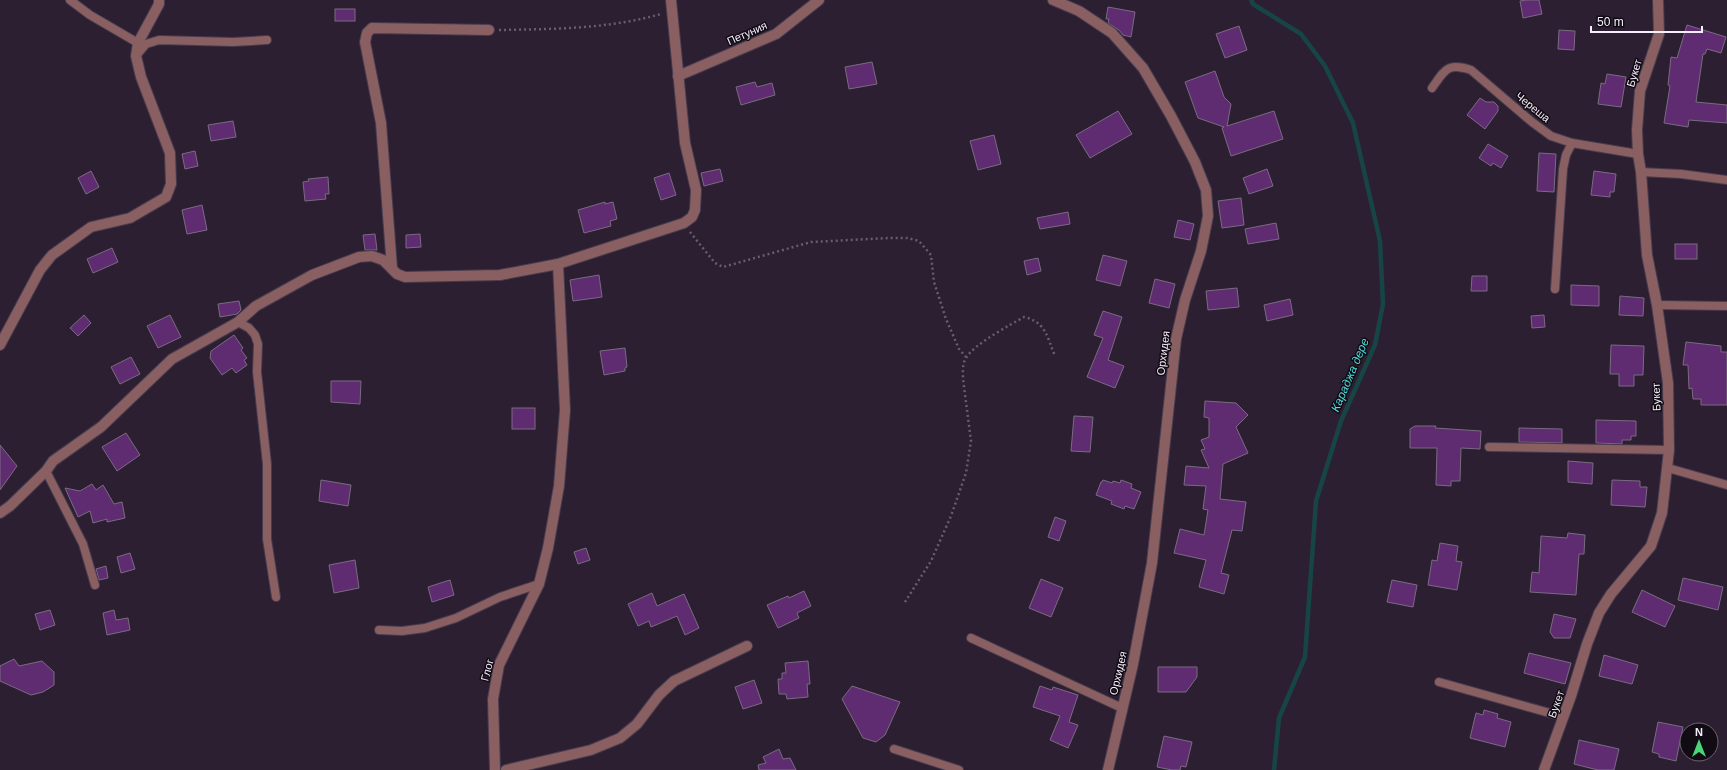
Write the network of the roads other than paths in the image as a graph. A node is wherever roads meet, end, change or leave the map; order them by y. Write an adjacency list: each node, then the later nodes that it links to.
1 (70, 0): 9 (lane)
2 (159, 0): 9 (street)
3 (671, 0): 11 (street)
4 (818, 0): 11 (street, Петуния)
5 (1053, 0): 37 (street, Орхидея)
6 (1658, 0): 14 (street, Букет)
7 (489, 30): 18 (street)
8 (267, 40): 10 (lane)
9 (138, 43): 10 (street)
10 (136, 56): 23 (street)
11 (678, 76): 17 (street)
12 (1432, 88): 13 (lane, Череша)
13 (1572, 143): 14 (lane, Череша); 19 (lane)
14 (1638, 154): 15 (street, Букет)
15 (1641, 172): 16 (lane); 20 (street, Букет)
16 (1727, 180)
17 (558, 264): 18 (street); 30 (street, Глог)
18 (392, 268): 22 (street)
19 (1554, 289)
20 (1657, 305): 21 (lane); 25 (street, Букет)
21 (1727, 306)
22 (238, 322): 27 (street); 32 (lane)
23 (0, 346)
24 (1489, 446): 25 (lane)
25 (1669, 450): 26 (street, Букет)
26 (1668, 468): 28 (lane); 38 (street, Букет)
27 (46, 471): 29 (street); 31 (lane)
28 (1727, 485)
29 (0, 512)
30 (539, 584): 33 (lane); 40 (street, Глог)
31 (95, 585)
32 (276, 597)
33 (379, 630)
34 (970, 638): 37 (lane)
35 (747, 646): 41 (street)
36 (1439, 682): 38 (lane)
37 (1122, 708): 43 (street, Орхидея)
38 (1564, 717): 44 (street, Букет)
39 (894, 749): 42 (lane)
40 (495, 770)
41 (506, 770)
42 (959, 770)
43 (1108, 770)
44 (1544, 770)

